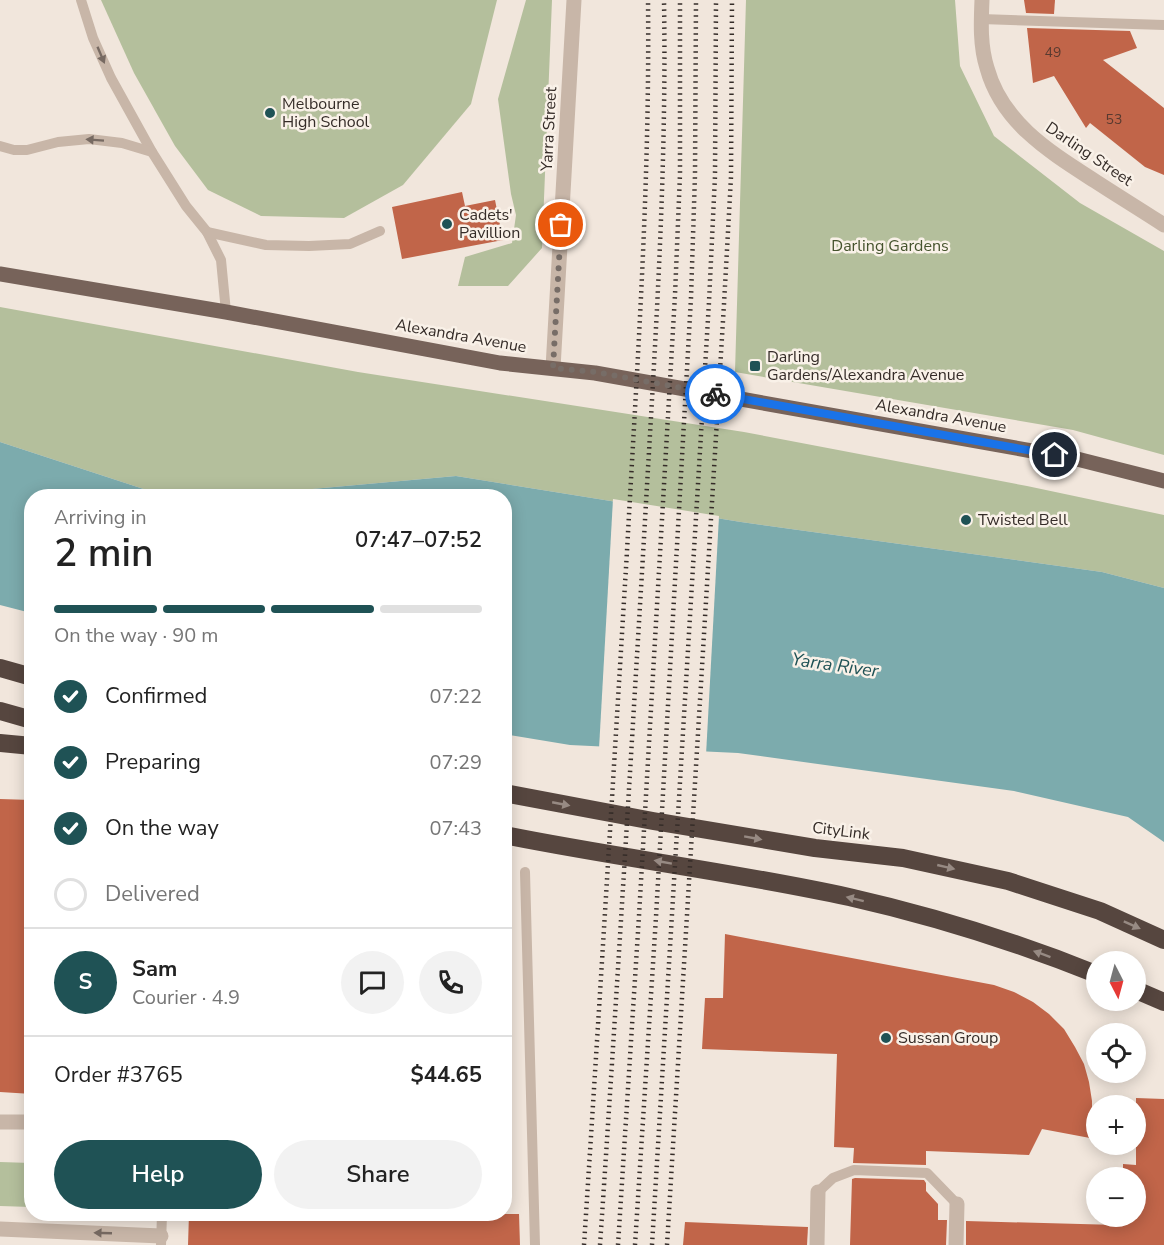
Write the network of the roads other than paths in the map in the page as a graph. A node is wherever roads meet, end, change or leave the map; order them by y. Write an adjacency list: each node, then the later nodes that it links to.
1 (81, 0): 7 (lane, one-way to 7)
2 (574, 0): 13 (street, Yarra Street)
3 (982, 0): 4 (street, Darling Street)
4 (981, 19): 5 (lane); 8 (street, Darling Street)
5 (1164, 25)
6 (0, 146): 7 (lane, one-way to 6)
7 (152, 152): 10 (lane)
8 (1164, 225)
9 (381, 231): 10 (lane)
10 (207, 232): 12 (lane)
11 (0, 274): 12 (main road, Alexandra Avenue)
12 (226, 312): 13 (main road, Alexandra Avenue)
13 (553, 368): 14 (main road, Alexandra Avenue)
14 (1164, 481)
15 (0, 668): 16 (highway)
16 (24, 675)
17 (0, 711): 18 (highway)
18 (24, 718)
19 (0, 743): 20 (highway)
20 (24, 745)
21 (512, 795): 24 (highway, CityLink, one-way to 24)
22 (512, 836): 25 (highway, one-way to 22)
23 (525, 872): 36 (lane)
24 (1164, 940)
25 (1086, 970)
26 (1146, 994): 27 (highway)
27 (1164, 1002)
28 (0, 1122): 29 (street)
29 (24, 1122)
30 (818, 1192): 31 (lane); 37 (street)
31 (957, 1204): 38 (street)
32 (162, 1221): 35 (lane)
33 (0, 1229): 34 (street)
34 (72, 1238): 35 (street, one-way to 34)
35 (161, 1240)
36 (535, 1245)
37 (817, 1245)
38 (956, 1245)

